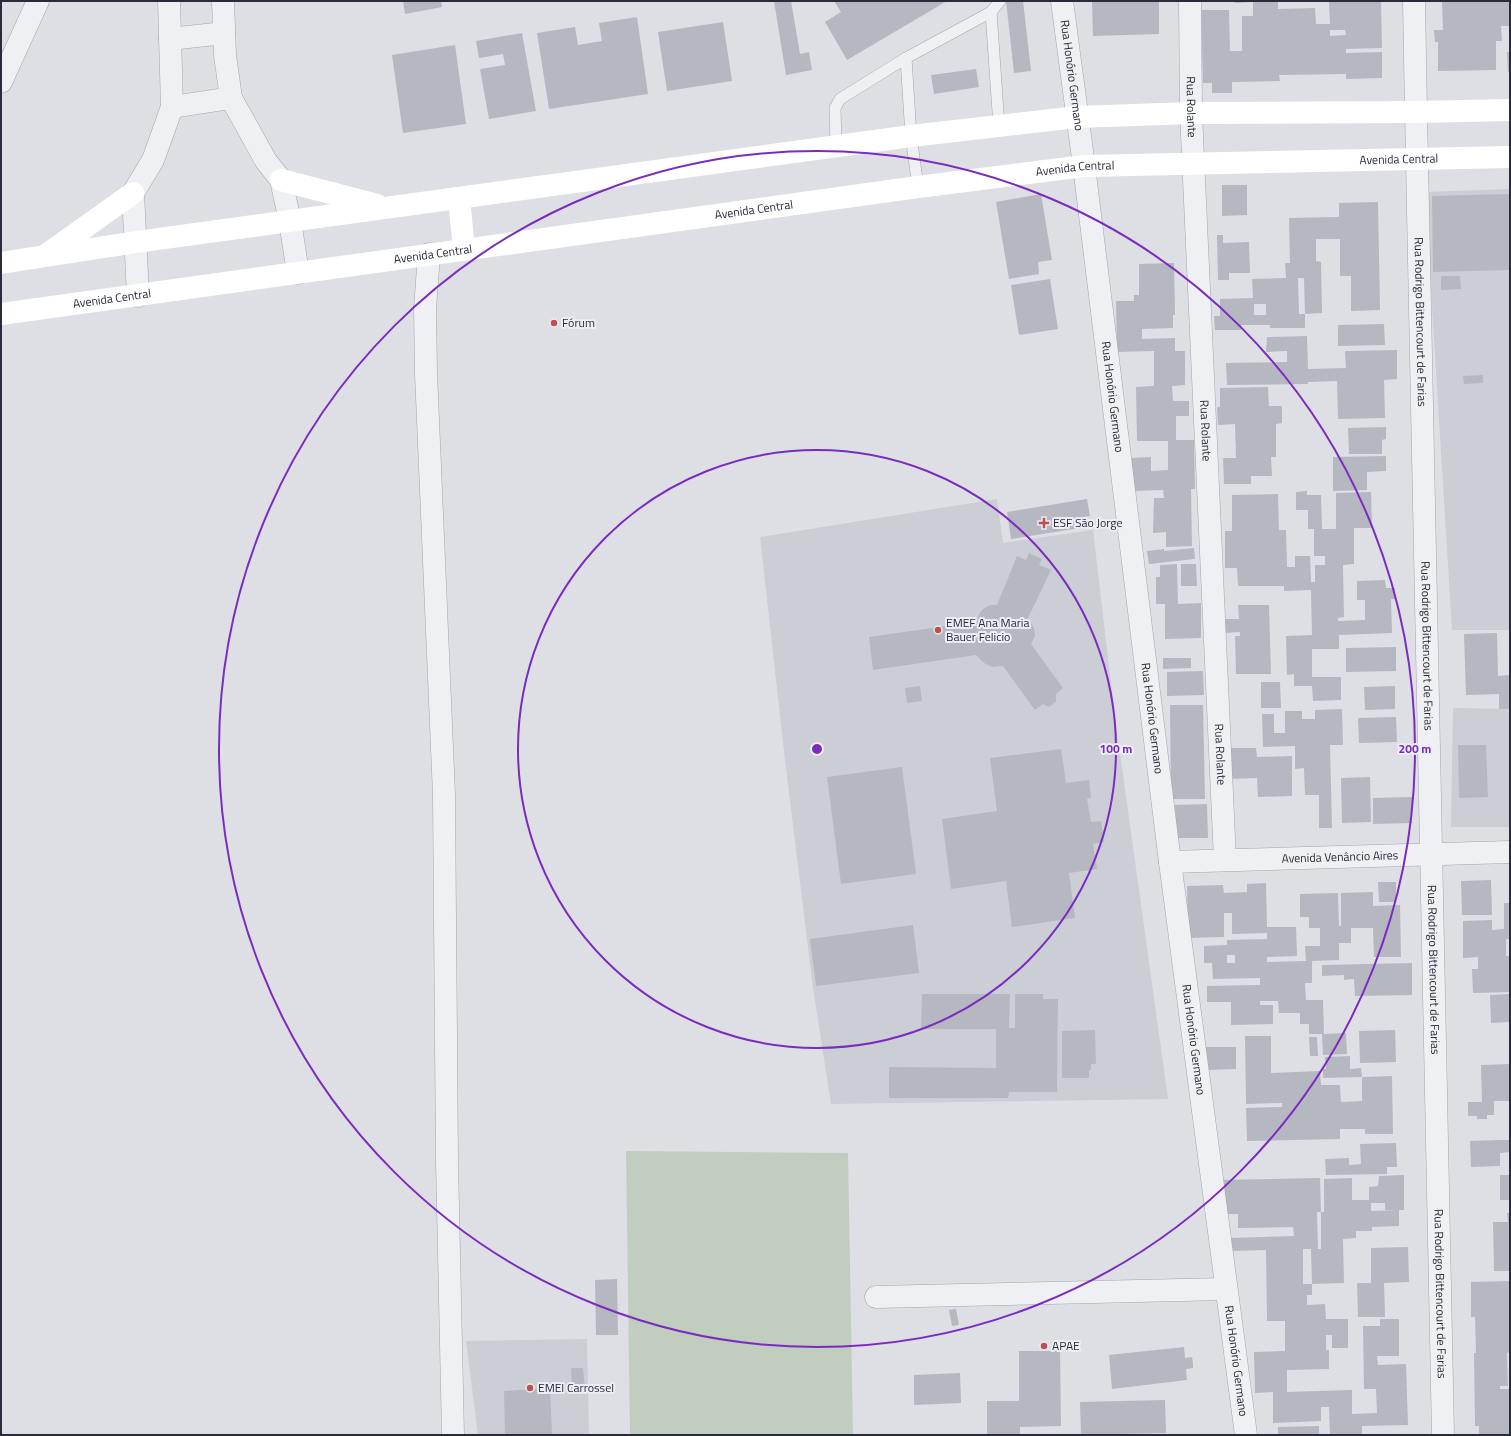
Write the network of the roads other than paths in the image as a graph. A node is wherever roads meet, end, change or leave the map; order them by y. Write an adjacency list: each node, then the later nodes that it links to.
1 (38, 1): 12 (street)
2 (169, 1): 10 (street)
3 (223, 1): 9 (street)
4 (1000, 1): 8 (lane)
5 (1062, 1): 18 (street, Rua Honório Germano)
6 (1190, 1): 17 (street, Rua Rolante)
7 (1414, 1): 16 (street, Rua Rodrigo Bittencourt de Farias)
8 (991, 12): 11 (lane); 19 (lane)
9 (224, 33): 10 (street); 13 (street)
10 (170, 39): 14 (street)
11 (906, 58): 20 (lane); 21 (lane)
12 (1, 82)
13 (231, 98): 14 (street); 26 (street)
14 (172, 107): 28 (street)
15 (1510, 110): 16 (main road)
16 (1416, 112): 17 (main road); 23 (street, Rua Rodrigo Bittencourt de Farias)
17 (1191, 113): 18 (main road); 24 (street, Rua Rolante)
18 (1077, 117): 19 (main road); 25 (street, Rua Honório Germano)
19 (999, 126): 20 (main road)
20 (911, 136): 21 (main road); 27 (lane)
21 (836, 146): 29 (main road)
22 (1510, 157): 23 (main road, Avenida Central)
23 (1417, 159): 24 (main road, Avenida Central); 41 (street, Rua Rodrigo Bittencourt de Farias)
24 (1194, 163): 25 (main road, Avenida Central); 42 (street, Rua Rolante)
25 (1084, 166): 27 (main road, Avenida Central); 43 (street, Rua Honório Germano)
26 (280, 180): 30 (main road); 31 (street)
27 (918, 187): 33 (main road, Avenida Central)
28 (133, 193): 32 (street); 35 (main road)
29 (459, 198): 30 (main road); 33 (main road)
30 (388, 208): 31 (main road)
31 (290, 221): 32 (main road); 37 (street)
32 (136, 242): 35 (main road); 38 (street)
33 (464, 250): 34 (main road, Avenida Central)
34 (429, 254): 37 (main road, Avenida Central); 46 (street)
35 (42, 257): 36 (main road)
36 (1, 264)
37 (298, 273): 38 (main road, Avenida Central)
38 (138, 296): 39 (main road, Avenida Central)
39 (1, 314)
40 (1510, 852): 41 (street, Avenida Venâncio Aires)
41 (1431, 854): 42 (street, Avenida Venâncio Aires); 48 (street, Rua Rodrigo Bittencourt de Farias)
42 (1225, 860): 43 (street, Avenida Venâncio Aires)
43 (1170, 862): 44 (street, Rua Honório Germano)
44 (1226, 1289): 45 (street); 47 (street, Rua Honório Germano)
45 (876, 1297)
46 (453, 1435)
47 (1246, 1435)
48 (1443, 1435)

